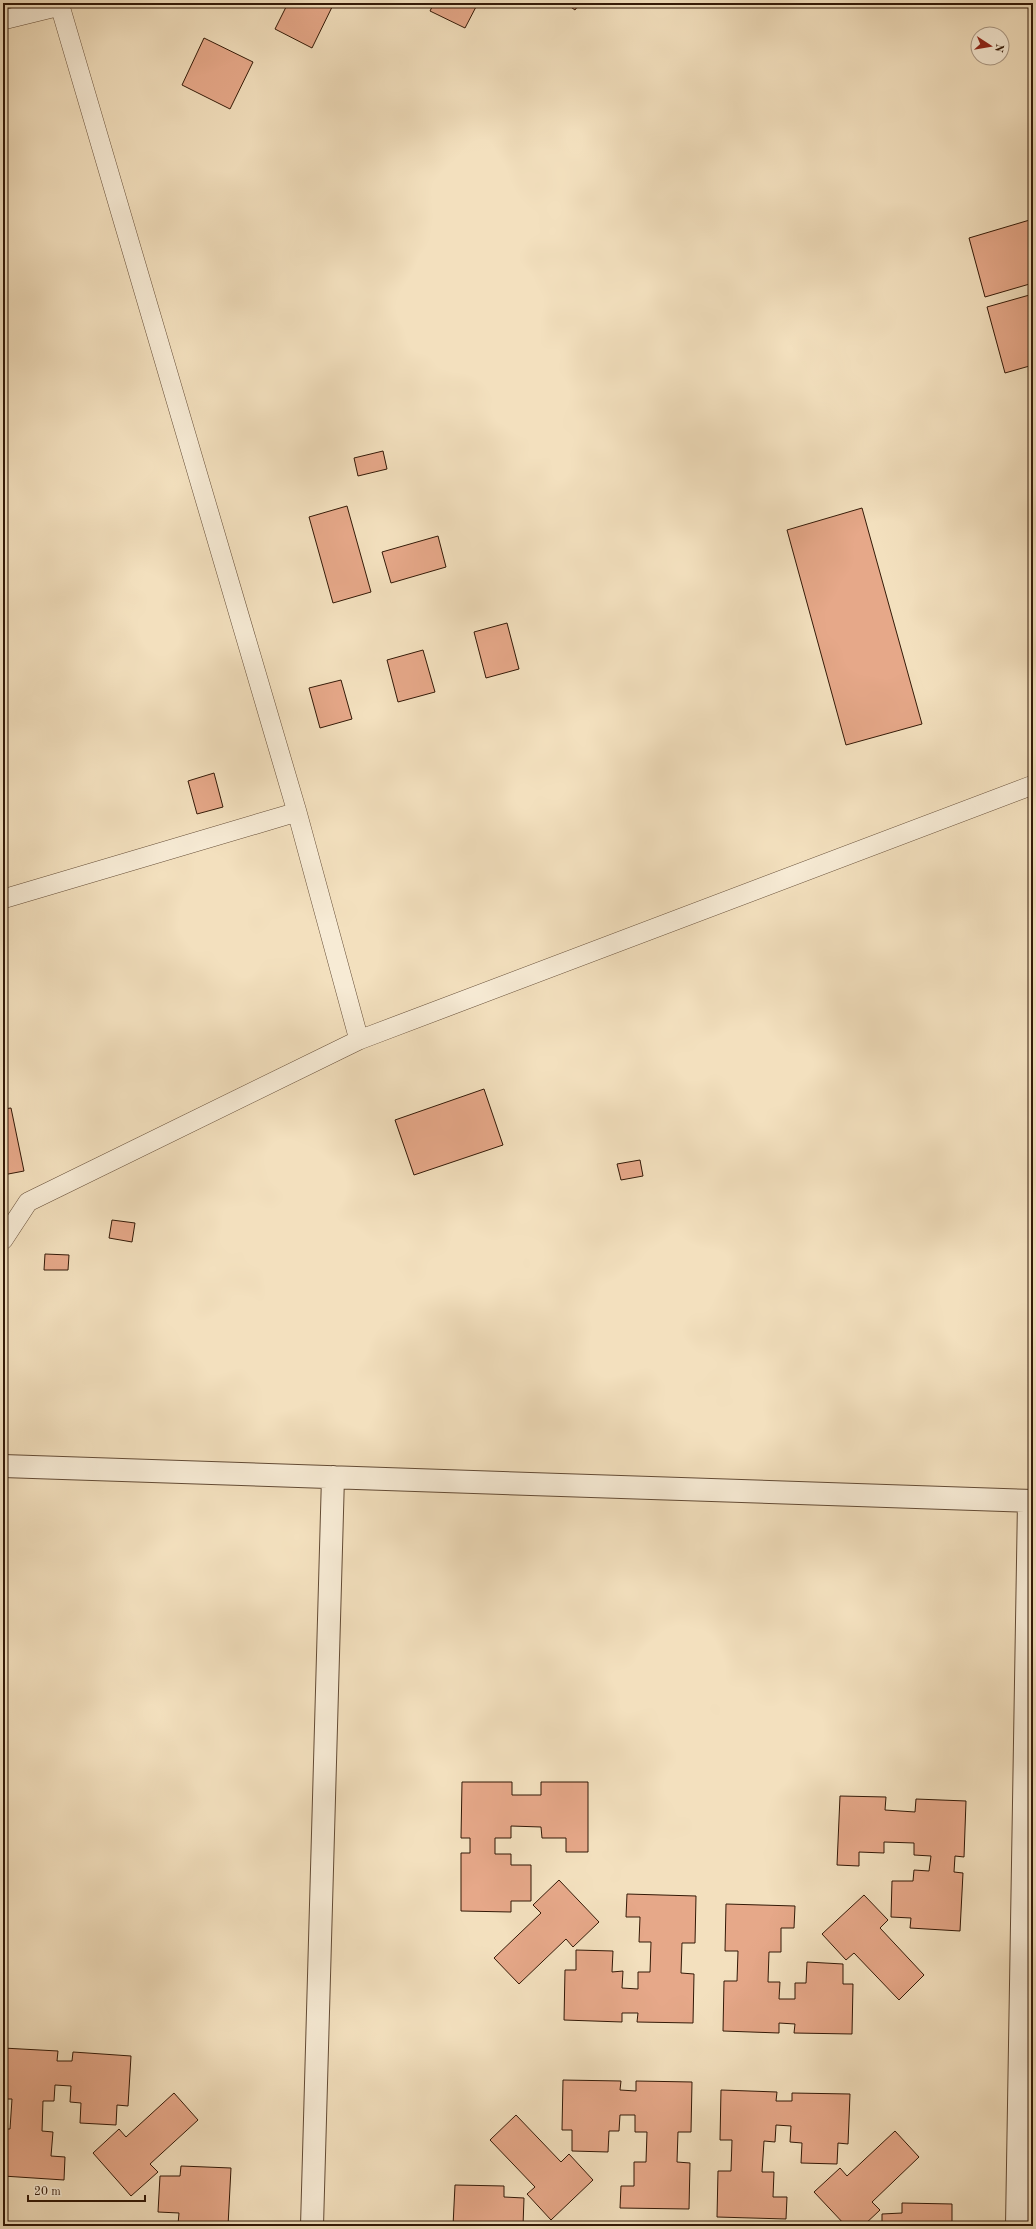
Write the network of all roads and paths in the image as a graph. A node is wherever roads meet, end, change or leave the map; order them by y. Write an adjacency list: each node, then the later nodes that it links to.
1 (60, 4): 2 (lane); 4 (lane)
2 (3, 20)
3 (1033, 785): 6 (lane)
4 (297, 812): 5 (lane); 6 (lane)
5 (3, 899)
6 (359, 1040): 7 (lane)
7 (3, 1240)
8 (3, 1466): 9 (street)
9 (333, 1477): 10 (street); 11 (street)
10 (1031, 1501): 12 (street)
11 (312, 2226)
12 (1017, 2226)

